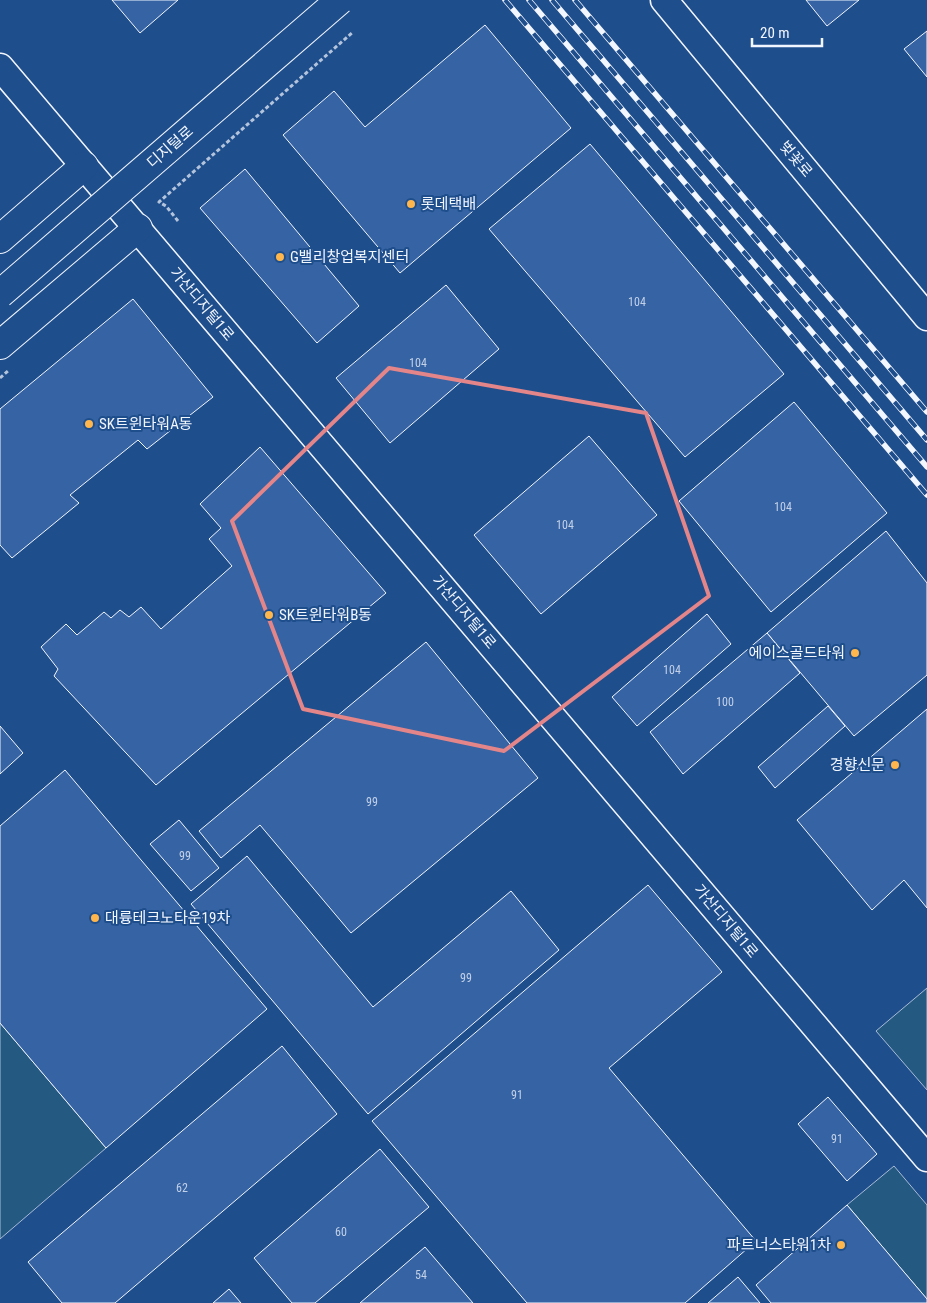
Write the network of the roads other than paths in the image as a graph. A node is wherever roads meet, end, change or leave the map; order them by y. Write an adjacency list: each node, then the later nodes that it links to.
1 (340, 0): 7 (main road, 디지털로, bridge)
2 (664, 0): 8 (street, 벚꽃로)
3 (0, 67): 4 (street, 가산디지털1로)
4 (84, 166): 5 (street, 가산디지털1로); 6 (main road)
5 (138, 228): 9 (main road); 10 (street, 가산디지털1로)
6 (0, 239)
7 (0, 294)
8 (927, 318)
9 (0, 345)
10 (927, 1158)

